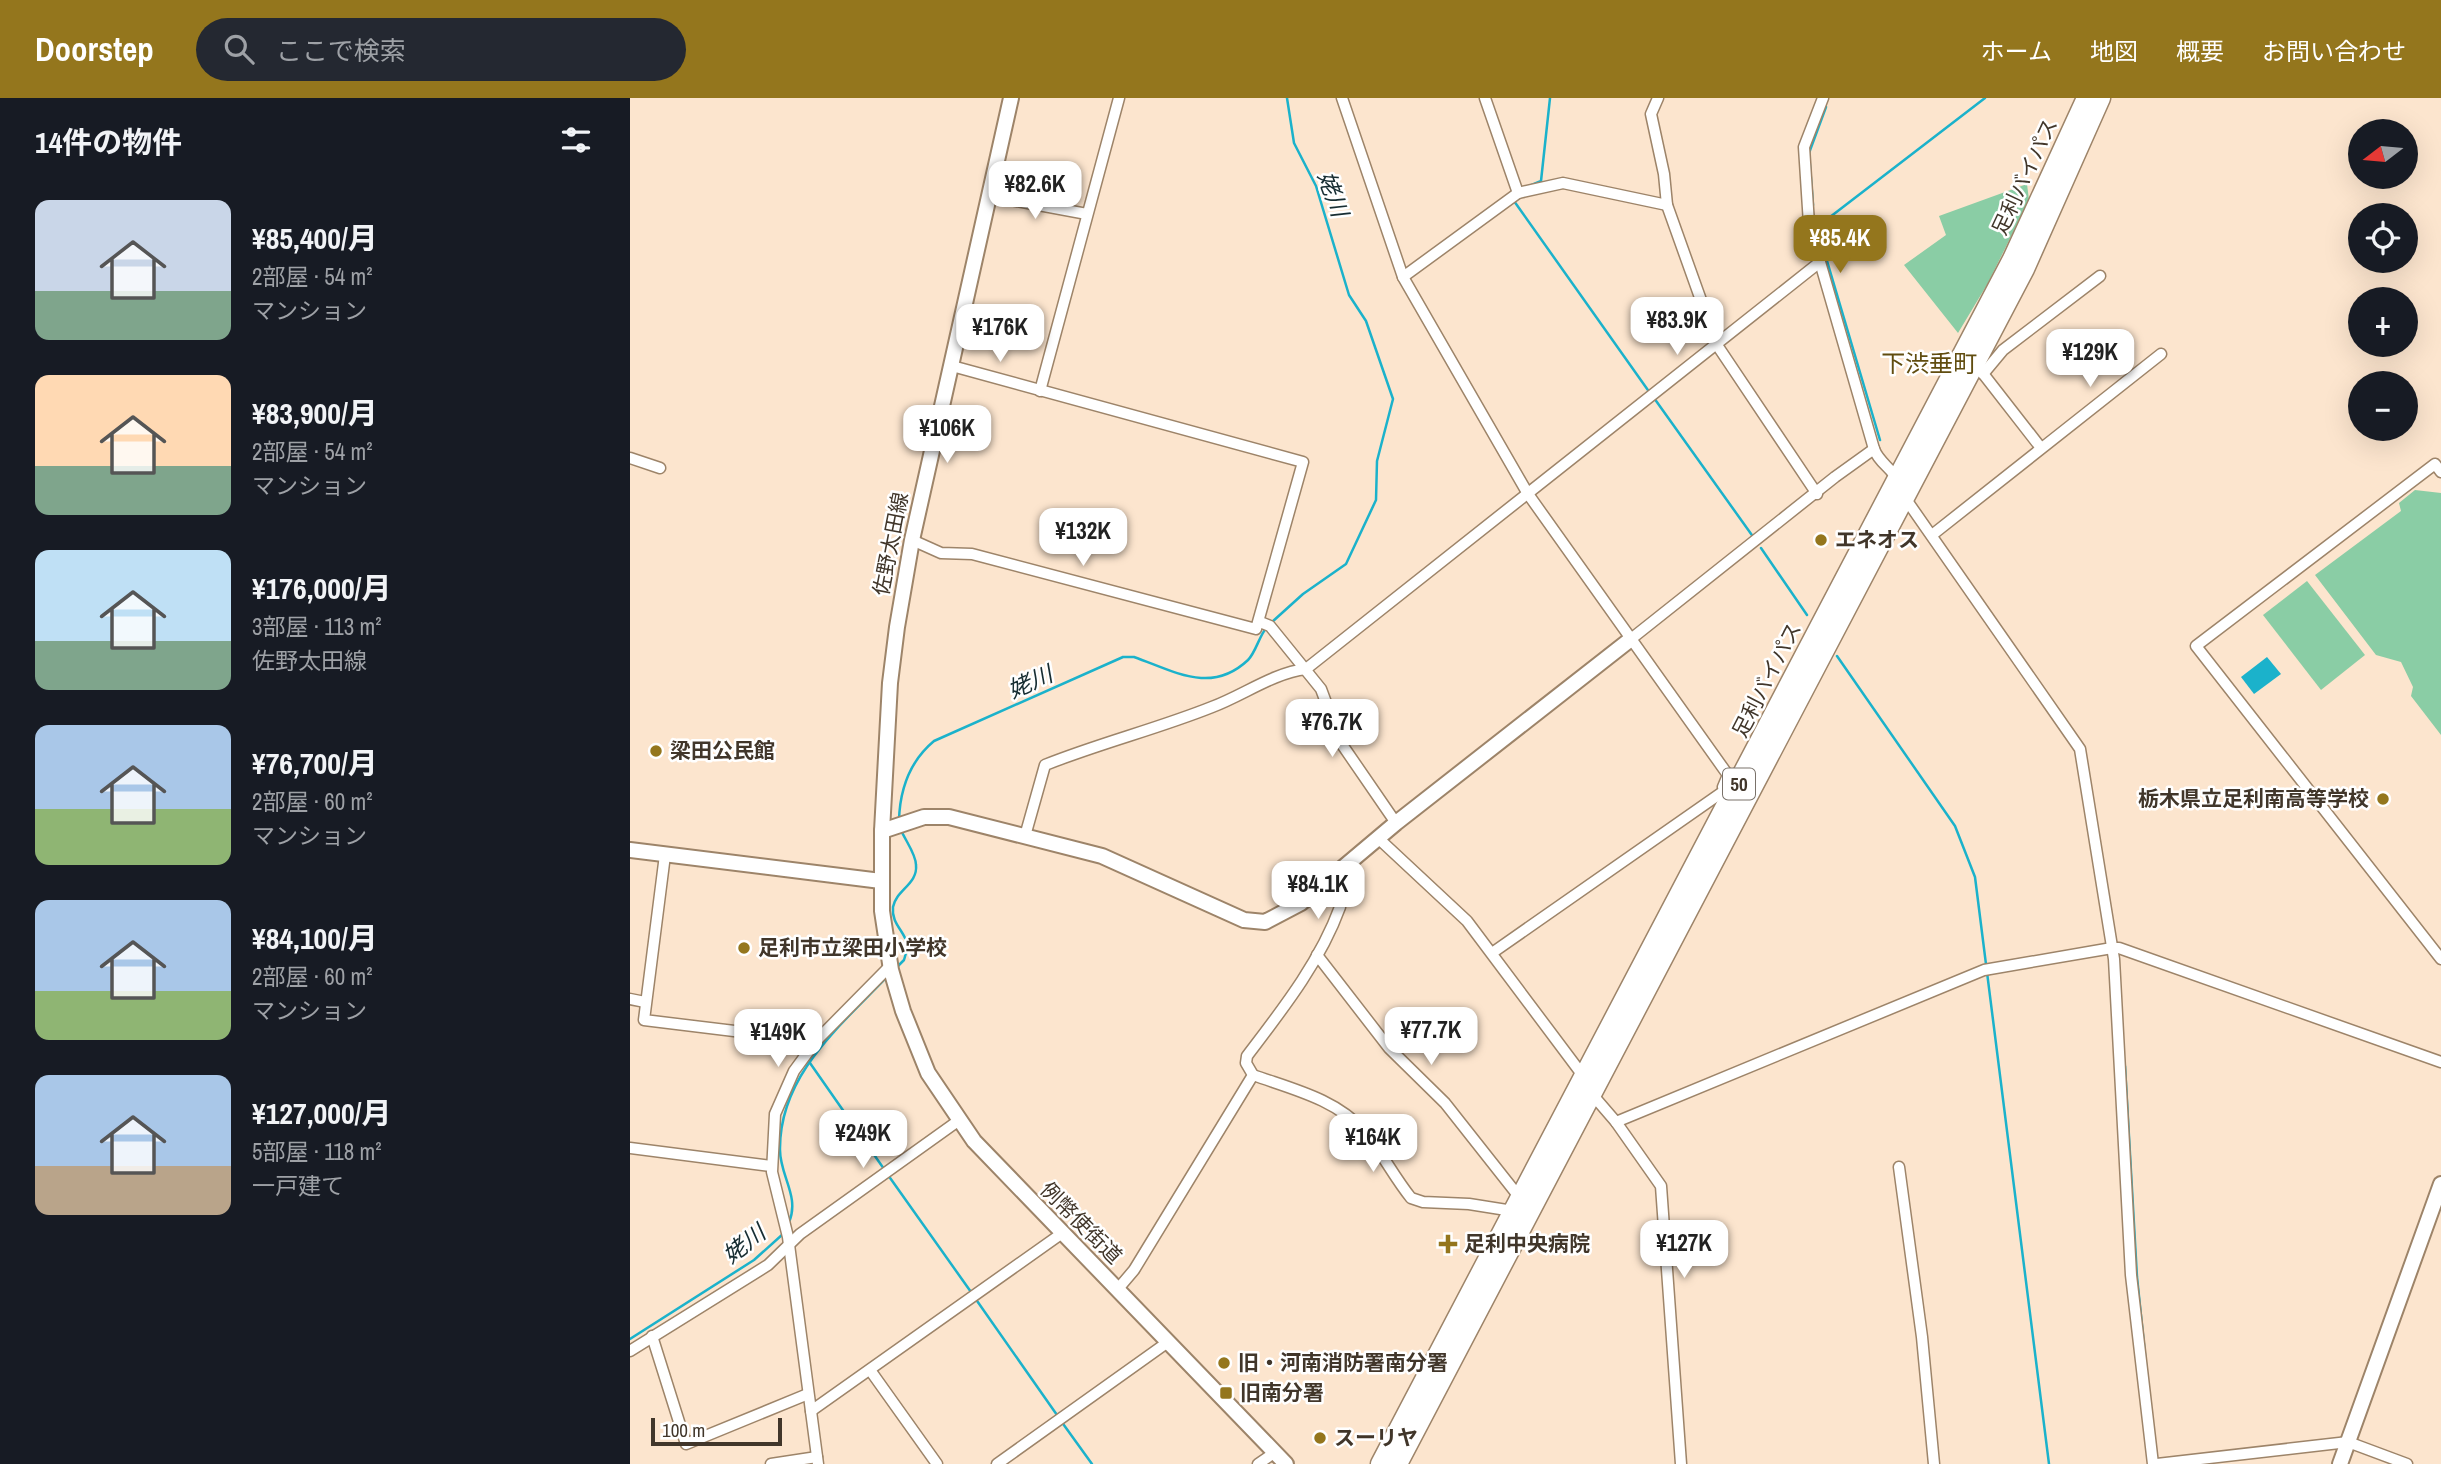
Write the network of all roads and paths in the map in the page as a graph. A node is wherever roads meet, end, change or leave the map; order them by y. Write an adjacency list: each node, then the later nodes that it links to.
1 (1011, 98): 10 (main road, 佐野太田線)
2 (1119, 98): 12 (street)
3 (1342, 98): 15 (street)
4 (1485, 98): 9 (street)
5 (1658, 98): 11 (street)
6 (1823, 98): 13 (street)
7 (2086, 98): 26 (highway, 足利バイパス / 50)
8 (2101, 98): 19 (highway, 足利バイパス / 50)
9 (1518, 193): 11 (street); 15 (street)
10 (989, 197): 12 (street); 18 (main road, 佐野太田線)
11 (1667, 205): 16 (street)
12 (1087, 215): 20 (street)
13 (1820, 262): 16 (street); 22 (street)
14 (2100, 275): 19 (street)
15 (1403, 277): 27 (street)
16 (1717, 345): 27 (street); 28 (street)
17 (2161, 354): 21 (street)
18 (951, 366): 20 (street); 31 (main road, 佐野太田線)
19 (1978, 371): 21 (street); 29 (highway, 足利バイパス / 50)
20 (1040, 390): 32 (street)
21 (2041, 448): 30 (street)
22 (1874, 449): 26 (street); 28 (street)
23 (630, 458): 24 (street)
24 (660, 468)
25 (2441, 472): 47 (street)
26 (1898, 478): 29 (street); 35 (highway, 足利バイパス / 50)
27 (1528, 494): 33 (street); 34 (street)
28 (1817, 494): 33 (street)
29 (1904, 498): 30 (street); 55 (highway, 足利バイパス / 50)
30 (1932, 535): 44 (street)
31 (912, 540): 32 (street); 37 (main road, 佐野太田線)
32 (1260, 622): 34 (street)
33 (1631, 639): 35 (street); 36 (main road)
34 (1306, 669): 36 (street); 38 (street)
35 (1728, 794): 45 (street); 54 (highway, 足利バイパス / 50)
36 (1396, 823): 39 (main road)
37 (893, 827): 38 (main road); 42 (main road, 佐野太田線)
38 (1025, 836): 43 (main road)
39 (1378, 838): 43 (main road); 45 (street)
40 (630, 850): 41 (main road)
41 (665, 855): 42 (main road); 50 (street)
42 (881, 881): 48 (main road, 例幣使街道)
43 (1321, 885): 46 (street)
44 (2112, 948): 52 (street); 57 (street); 84 (street)
45 (1492, 953): 54 (street)
46 (1317, 956): 53 (street); 62 (street)
47 (2441, 959)
48 (892, 972): 51 (street); 56 (main road, 例幣使街道)
49 (630, 999): 50 (street)
50 (645, 1002): 51 (street)
51 (816, 1041): 59 (street)
52 (2441, 1062)
53 (1253, 1075): 62 (street); 65 (street)
54 (1584, 1076): 55 (street); 62 (highway, 足利バイパス / 50)
55 (1592, 1094): 57 (street); 81 (highway, 足利バイパス / 50)
56 (958, 1121): 63 (main road, 例幣使街道); 64 (street)
57 (1616, 1122): 82 (street)
58 (630, 1148): 59 (street)
59 (771, 1166): 64 (street)
60 (1899, 1167): 83 (street)
61 (2441, 1184): 72 (main road)
62 (1516, 1204): 80 (highway, 足利バイパス / 50)
63 (1061, 1234): 65 (main road, 例幣使街道); 69 (street)
64 (788, 1241): 66 (street); 70 (street)
65 (1117, 1290): 67 (main road, 例幣使街道)
66 (652, 1336): 68 (street); 70 (street)
67 (1167, 1342): 73 (main road, 例幣使街道); 77 (street)
68 (630, 1351)
69 (870, 1370): 71 (street); 76 (street)
70 (808, 1394): 71 (street)
71 (811, 1412): 74 (street)
72 (2348, 1442): 84 (street); 85 (main road); 86 (street)
73 (1274, 1452): 78 (street); 79 (main road, 例幣使街道)
74 (817, 1460): 75 (street)
75 (771, 1464)
76 (937, 1464)
77 (997, 1464)
78 (1258, 1464)
79 (1286, 1464)
80 (1380, 1464)
81 (1398, 1464)
82 (1681, 1464)
83 (1934, 1464)
84 (2155, 1464)
85 (2340, 1464)
86 (2407, 1464)

